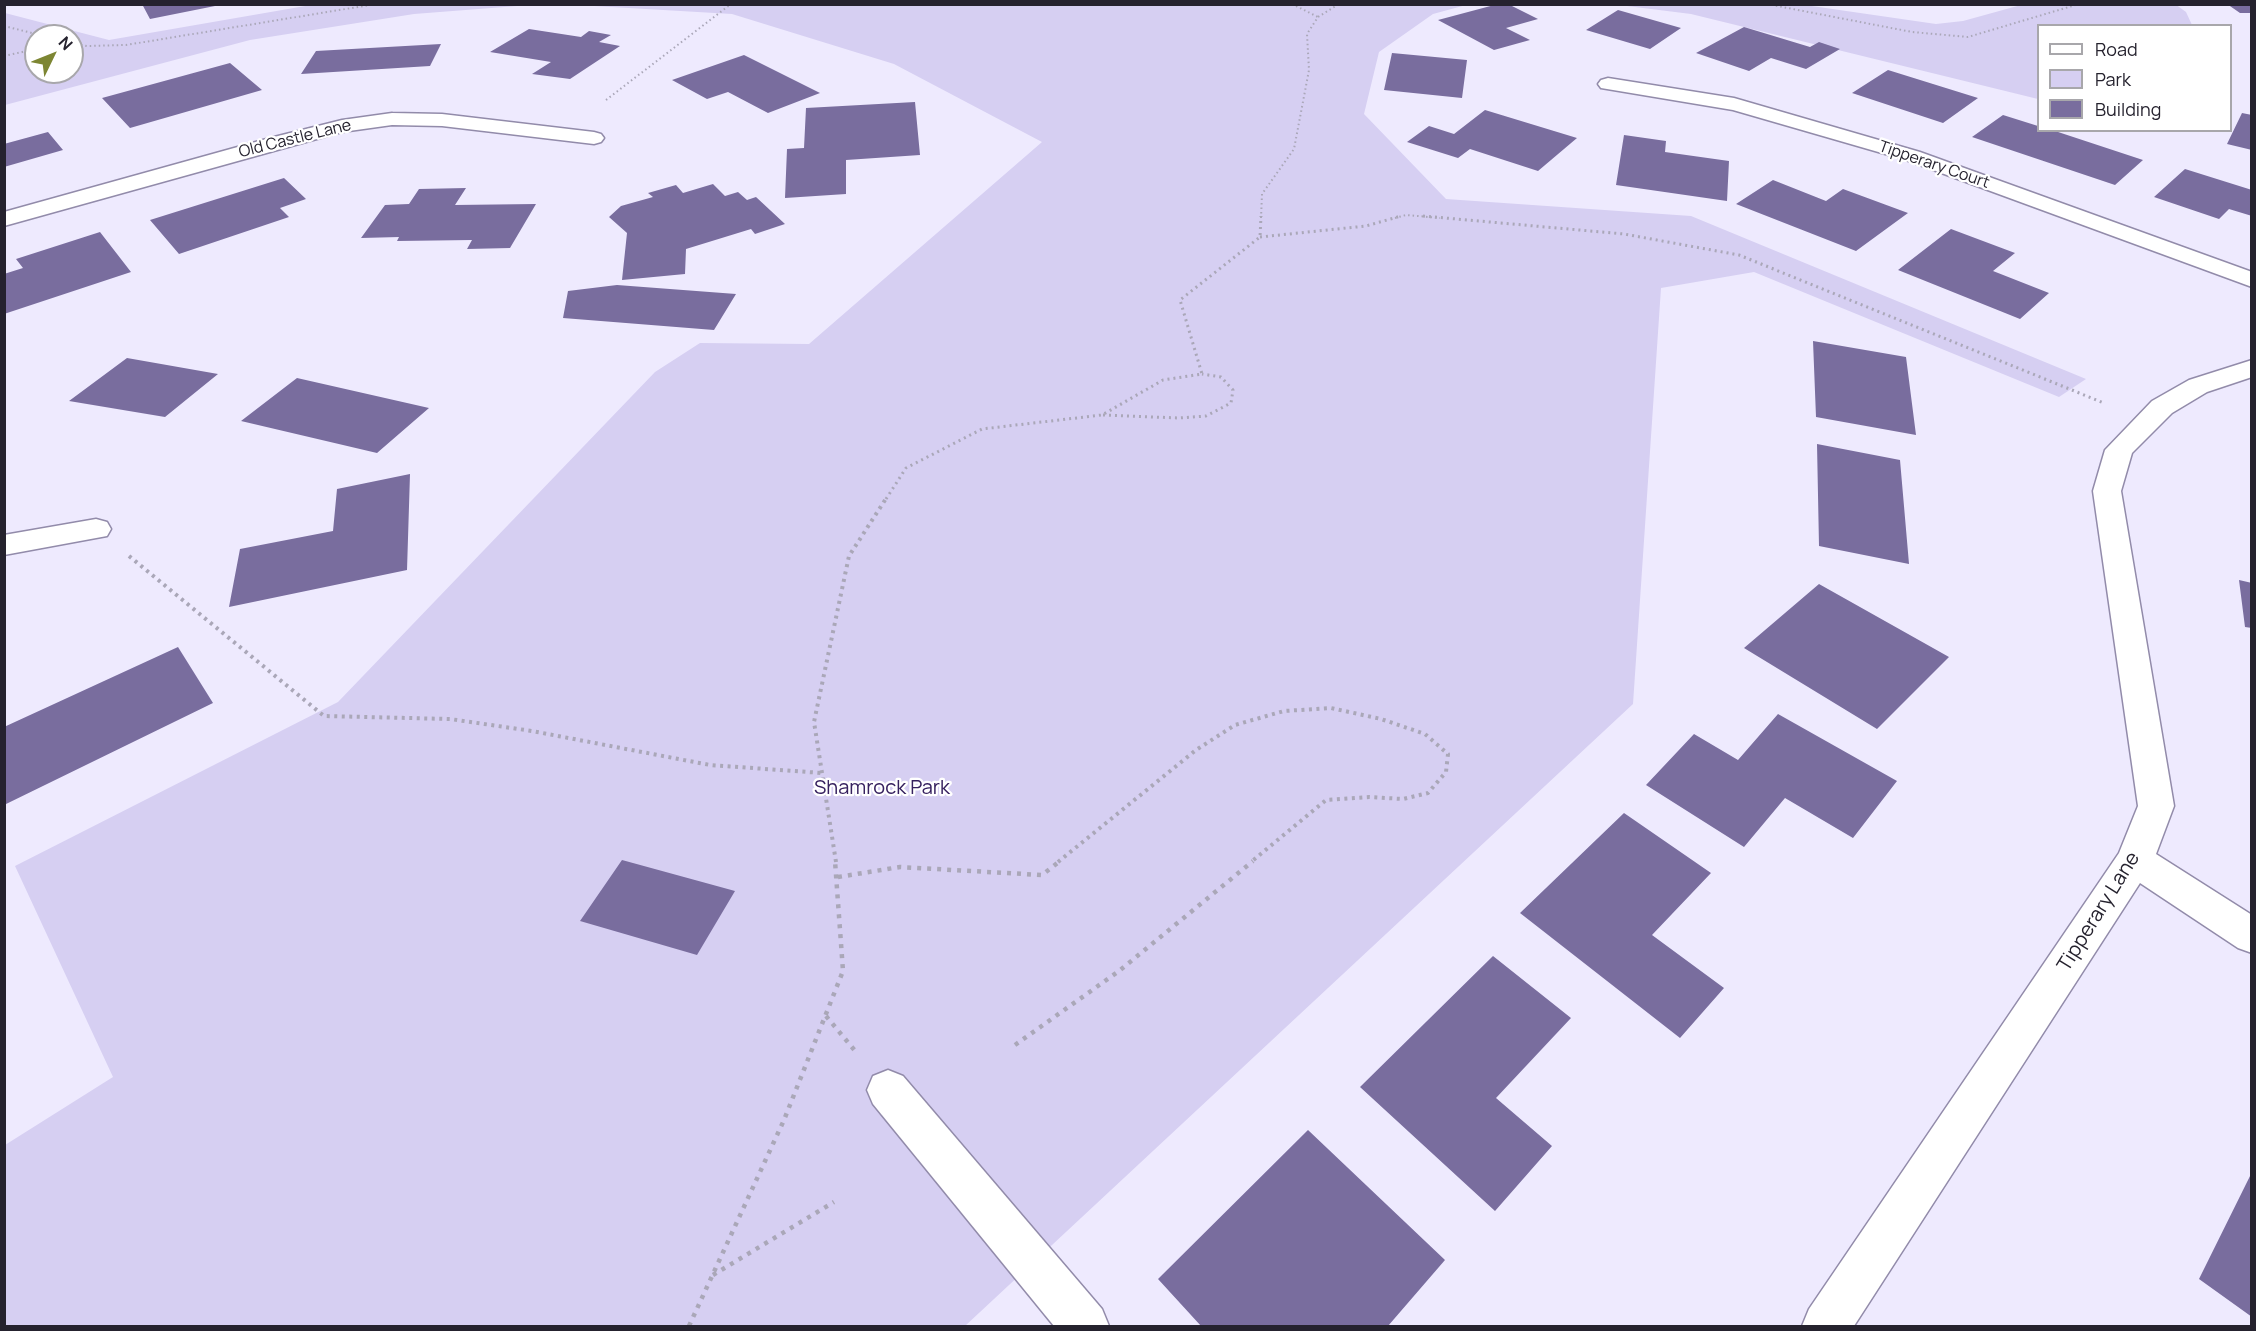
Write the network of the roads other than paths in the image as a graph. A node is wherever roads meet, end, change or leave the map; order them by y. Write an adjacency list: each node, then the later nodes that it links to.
1 (1608, 84): 4 (street, Tipperary Court)
2 (594, 138): 3 (street, Old Castle Lane)
3 (4, 219)
4 (2252, 280)
5 (2252, 368): 8 (street, Tipperary Lane)
6 (96, 529): 7 (street)
7 (4, 545)
8 (2135, 860): 9 (street); 12 (street, Tipperary Lane)
9 (2252, 936)
10 (888, 1090): 11 (street)
11 (1086, 1326)
12 (1826, 1326)

